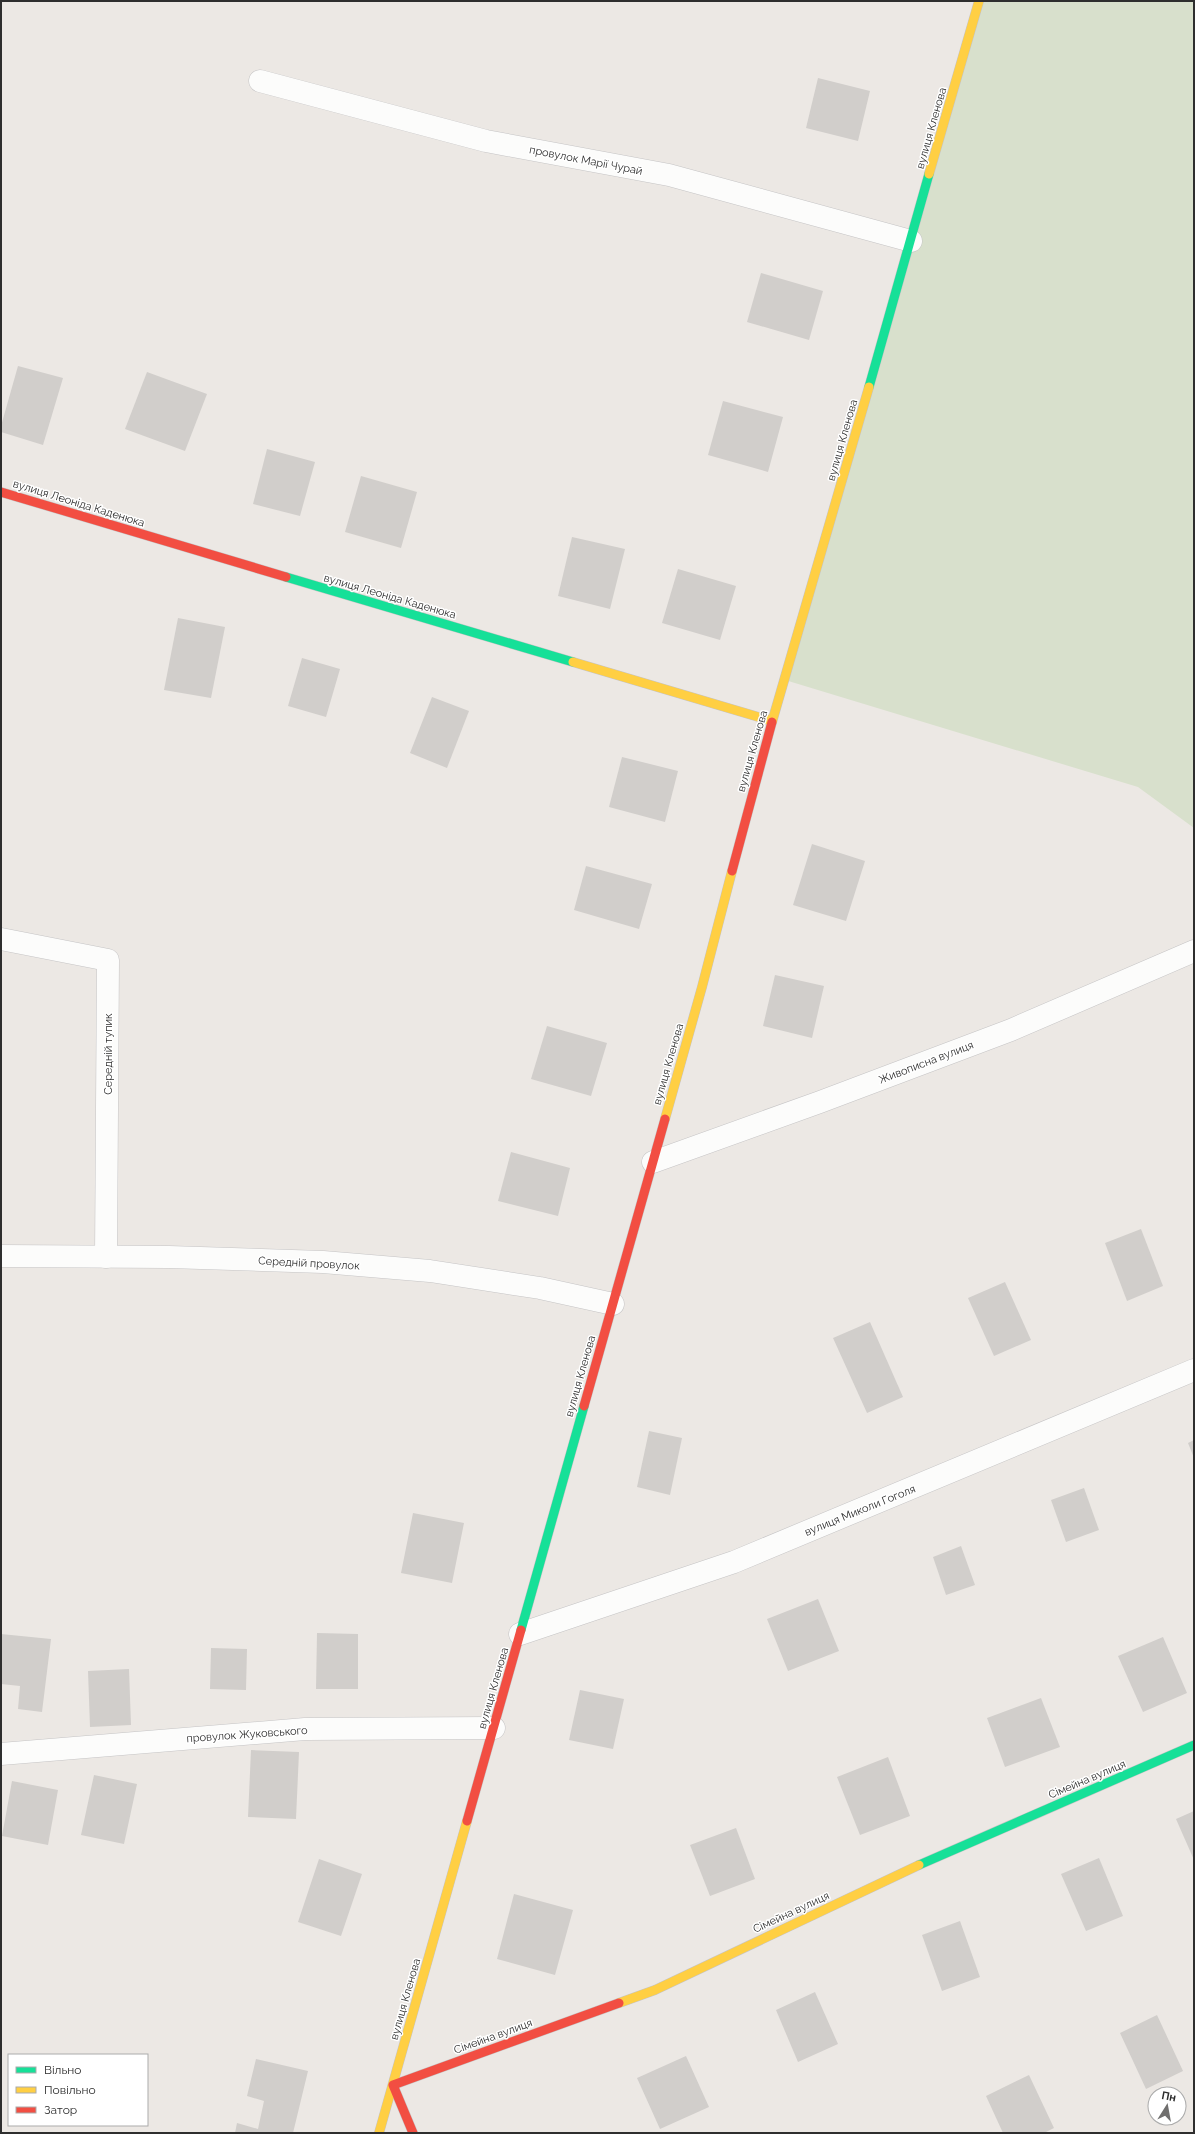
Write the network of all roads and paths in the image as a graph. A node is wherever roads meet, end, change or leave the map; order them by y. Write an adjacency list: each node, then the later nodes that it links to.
1 (979, 1): 3 (street, вулиця Кленова)
2 (260, 81): 3 (street, провулок Марії Чурай)
3 (911, 241): 5 (street, вулиця Кленова)
4 (1, 492): 5 (street, вулиця Леоніда Каденюка)
5 (772, 721): 8 (street, вулиця Кленова)
6 (1, 939): 10 (street, Середній тупик)
7 (1194, 951): 8 (street, Живописна вулиця)
8 (653, 1162): 11 (street, вулиця Кленова)
9 (1, 1256): 10 (street, Середній провулок)
10 (106, 1257): 11 (street, Середній провулок)
11 (613, 1304): 13 (street, вулиця Кленова)
12 (1194, 1370): 13 (street, вулиця Миколи Гоголя)
13 (520, 1634): 14 (street, вулиця Кленова)
14 (494, 1728): 16 (street, провулок Жуковського); 17 (street, вулиця Кленова)
15 (1194, 1746): 17 (street, Сімейна вулиця)
16 (1, 1754)
17 (393, 2085): 18 (street, вулиця Кленова); 19 (street)
18 (379, 2133)
19 (413, 2133)

